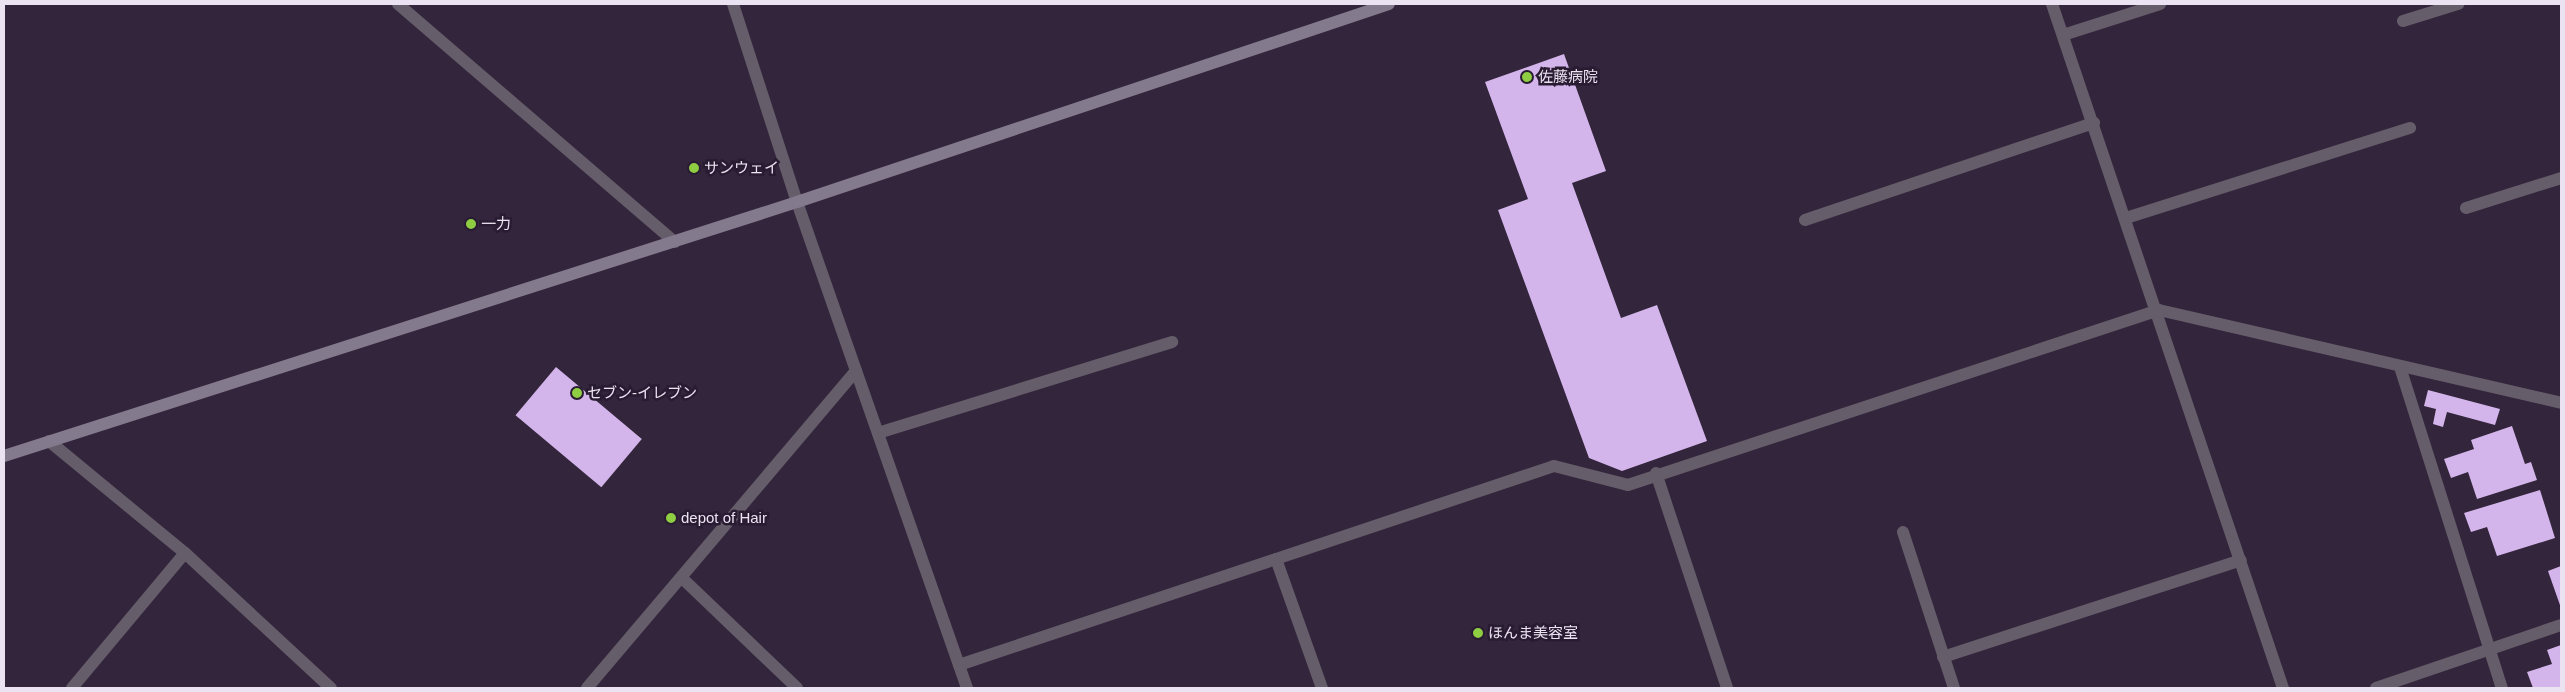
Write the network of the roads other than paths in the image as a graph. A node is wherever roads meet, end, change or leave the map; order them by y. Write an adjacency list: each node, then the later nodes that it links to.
1 (398, 4): 16 (street)
2 (733, 4): 12 (street)
3 (1389, 4): 12 (street)
4 (2052, 4): 8 (street)
5 (2160, 4): 8 (street)
6 (2458, 4): 7 (street)
7 (2403, 22)
8 (2063, 35): 9 (street)
9 (2094, 123): 14 (street); 15 (street)
10 (2410, 128): 14 (street)
11 (2561, 178): 13 (street)
12 (797, 202): 16 (street); 20 (street)
13 (2466, 208)
14 (2126, 218): 17 (street)
15 (1805, 220)
16 (675, 242): 23 (street)
17 (2159, 310): 19 (street); 25 (street); 29 (street)
18 (1172, 342): 22 (street)
19 (2400, 367): 21 (street); 32 (street)
20 (856, 371): 22 (street); 30 (street)
21 (2561, 404)
22 (878, 433): 34 (street)
23 (49, 441): 24 (street); 27 (street)
24 (4, 456)
25 (1656, 473): 28 (street); 41 (street)
26 (1903, 532): 33 (street)
27 (185, 553): 35 (street); 36 (street)
28 (1276, 559): 34 (street); 40 (street)
29 (2241, 560): 33 (street); 43 (street)
30 (682, 578): 37 (street); 38 (street)
31 (2561, 624): 32 (street)
32 (2490, 650): 44 (street); 45 (street)
33 (1943, 657): 42 (street)
34 (959, 665): 39 (street)
35 (324, 686)
36 (72, 688)
37 (587, 688)
38 (797, 688)
39 (967, 688)
40 (1322, 688)
41 (1727, 688)
42 (1954, 688)
43 (2284, 688)
44 (2376, 688)
45 (2502, 688)

